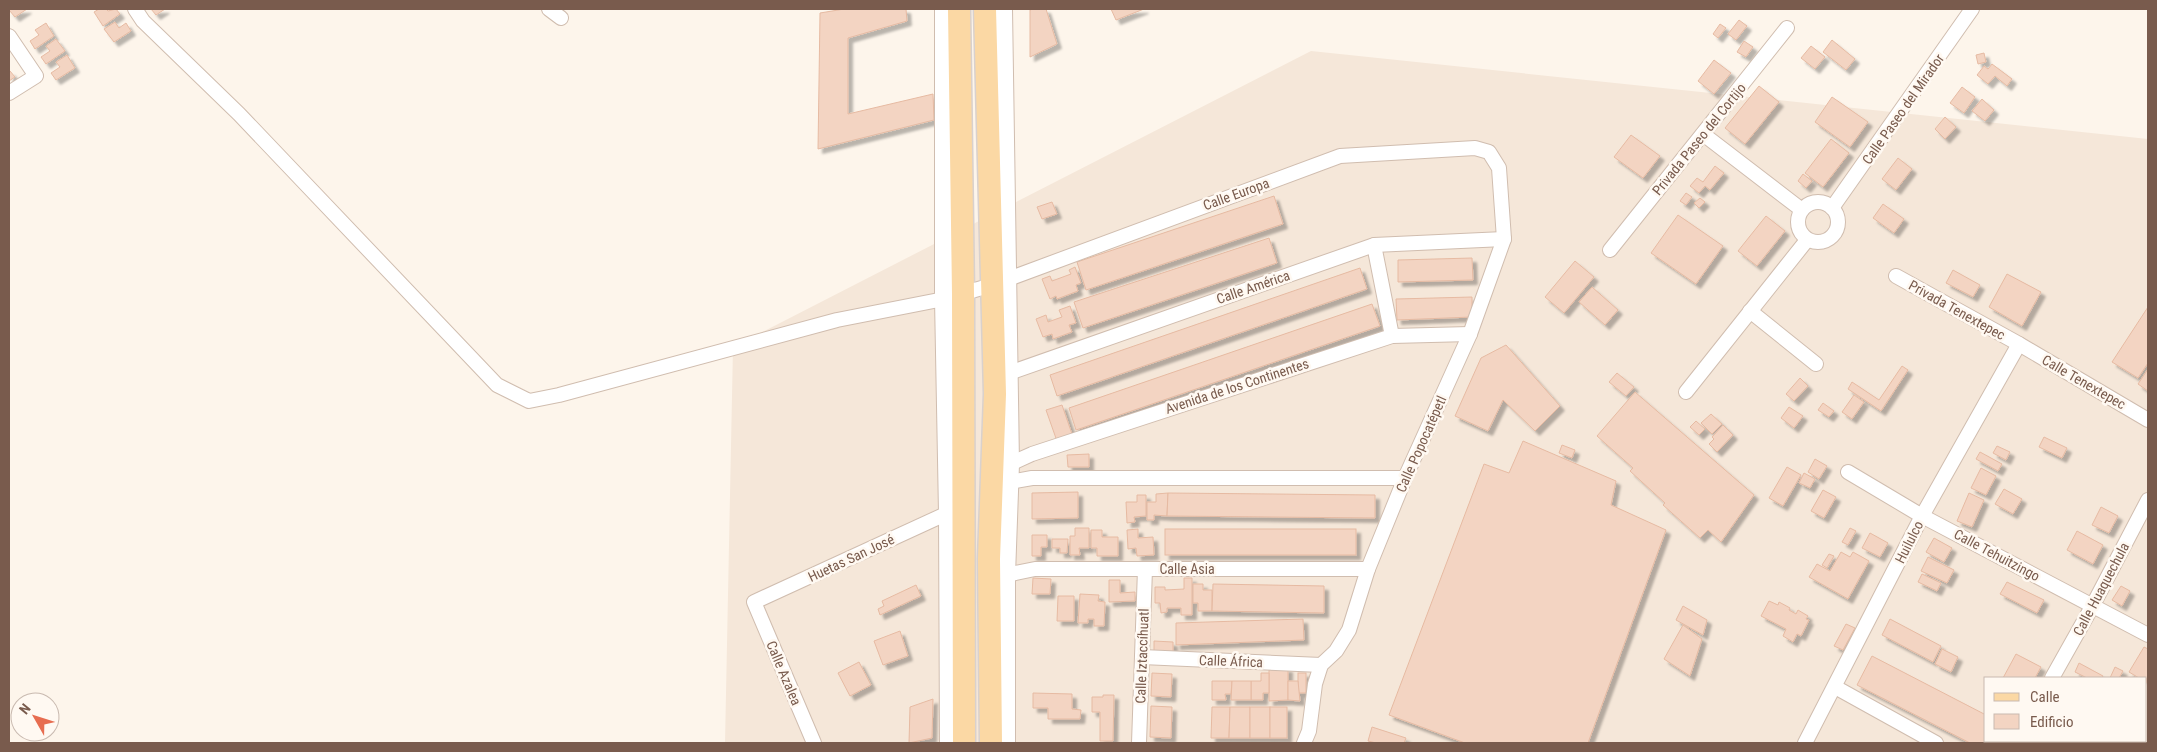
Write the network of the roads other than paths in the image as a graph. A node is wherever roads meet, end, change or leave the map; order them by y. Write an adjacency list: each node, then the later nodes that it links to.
1 (135, 9): 22 (street, Calle Europa)
2 (549, 9): 8 (street)
3 (944, 9): 22 (street)
4 (959, 9): 22 (main road)
5 (985, 9): 21 (main road)
6 (1003, 9): 21 (street)
7 (1972, 9): 14 (street, Calle Paseo del Mirador)
8 (562, 18)
9 (1787, 28): 12 (street, Privada Paseo del Cortijo)
10 (9, 36): 11 (street)
11 (9, 93)
12 (1703, 134): 15 (street); 19 (street, Privada Paseo del Cortijo)
13 (1475, 148): 16 (street, Calle Popocatépetl); 21 (street, Calle Europa)
14 (1832, 208): 15 (street); 17 (street)
15 (1802, 210): 17 (street)
16 (1504, 239): 18 (street, Calle América); 24 (street, Calle Popocatépetl)
17 (1807, 240): 23 (street)
18 (1374, 245): 25 (street); 28 (street, Calle América)
19 (1610, 250)
20 (1896, 276): 26 (street, Privada Tenextepec)
21 (999, 281): 22 (street, Calle Europa); 28 (street); 51 (main road)
22 (954, 296): 36 (street); 50 (main road)
23 (1750, 311): 27 (street); 29 (street)
24 (1470, 334): 25 (street, Avenida de los Continentes); 33 (street, Calle Popocatépetl)
25 (1392, 336): 31 (street, Avenida de los Continentes)
26 (2019, 344): 30 (street, Calle Tenextepec); 37 (street, Huilulco)
27 (1816, 364)
28 (1009, 373): 31 (street)
29 (1686, 392)
30 (2148, 420)
31 (1010, 464): 34 (street)
32 (1848, 472): 37 (street, Calle Tehuitzingo)
33 (1405, 478): 34 (street); 39 (street, Calle Popocatépetl)
34 (1009, 482): 40 (street)
35 (2148, 500): 42 (street, Calle Huaquechula)
36 (948, 513): 41 (street, Huetas San José); 49 (street)
37 (1922, 516): 42 (street, Calle Tehuitzingo); 47 (street, Huilulco)
38 (1145, 569): 39 (street, Calle Asia); 40 (street, Calle Asia); 44 (street, Calle Iztaccíhuatl)
39 (1368, 569): 45 (street, Calle Popocatépetl)
40 (1006, 574): 52 (street)
41 (754, 602): 48 (street, Calle Azalea)
42 (2093, 605): 43 (street, Calle Tehuitzingo); 46 (street, Calle Huaquechula)
43 (2148, 635)
44 (1142, 657): 45 (street, Calle África); 53 (street, Calle Iztaccíhuatl)
45 (1321, 665): 54 (street, Calle Popocatépetl)
46 (2053, 677)
47 (1835, 687): 55 (street, Huilulco); 56 (street)
48 (814, 743)
49 (948, 743)
50 (964, 743)
51 (991, 743)
52 (1006, 743)
53 (1139, 743)
54 (1304, 743)
55 (1805, 743)
56 (1936, 743)

